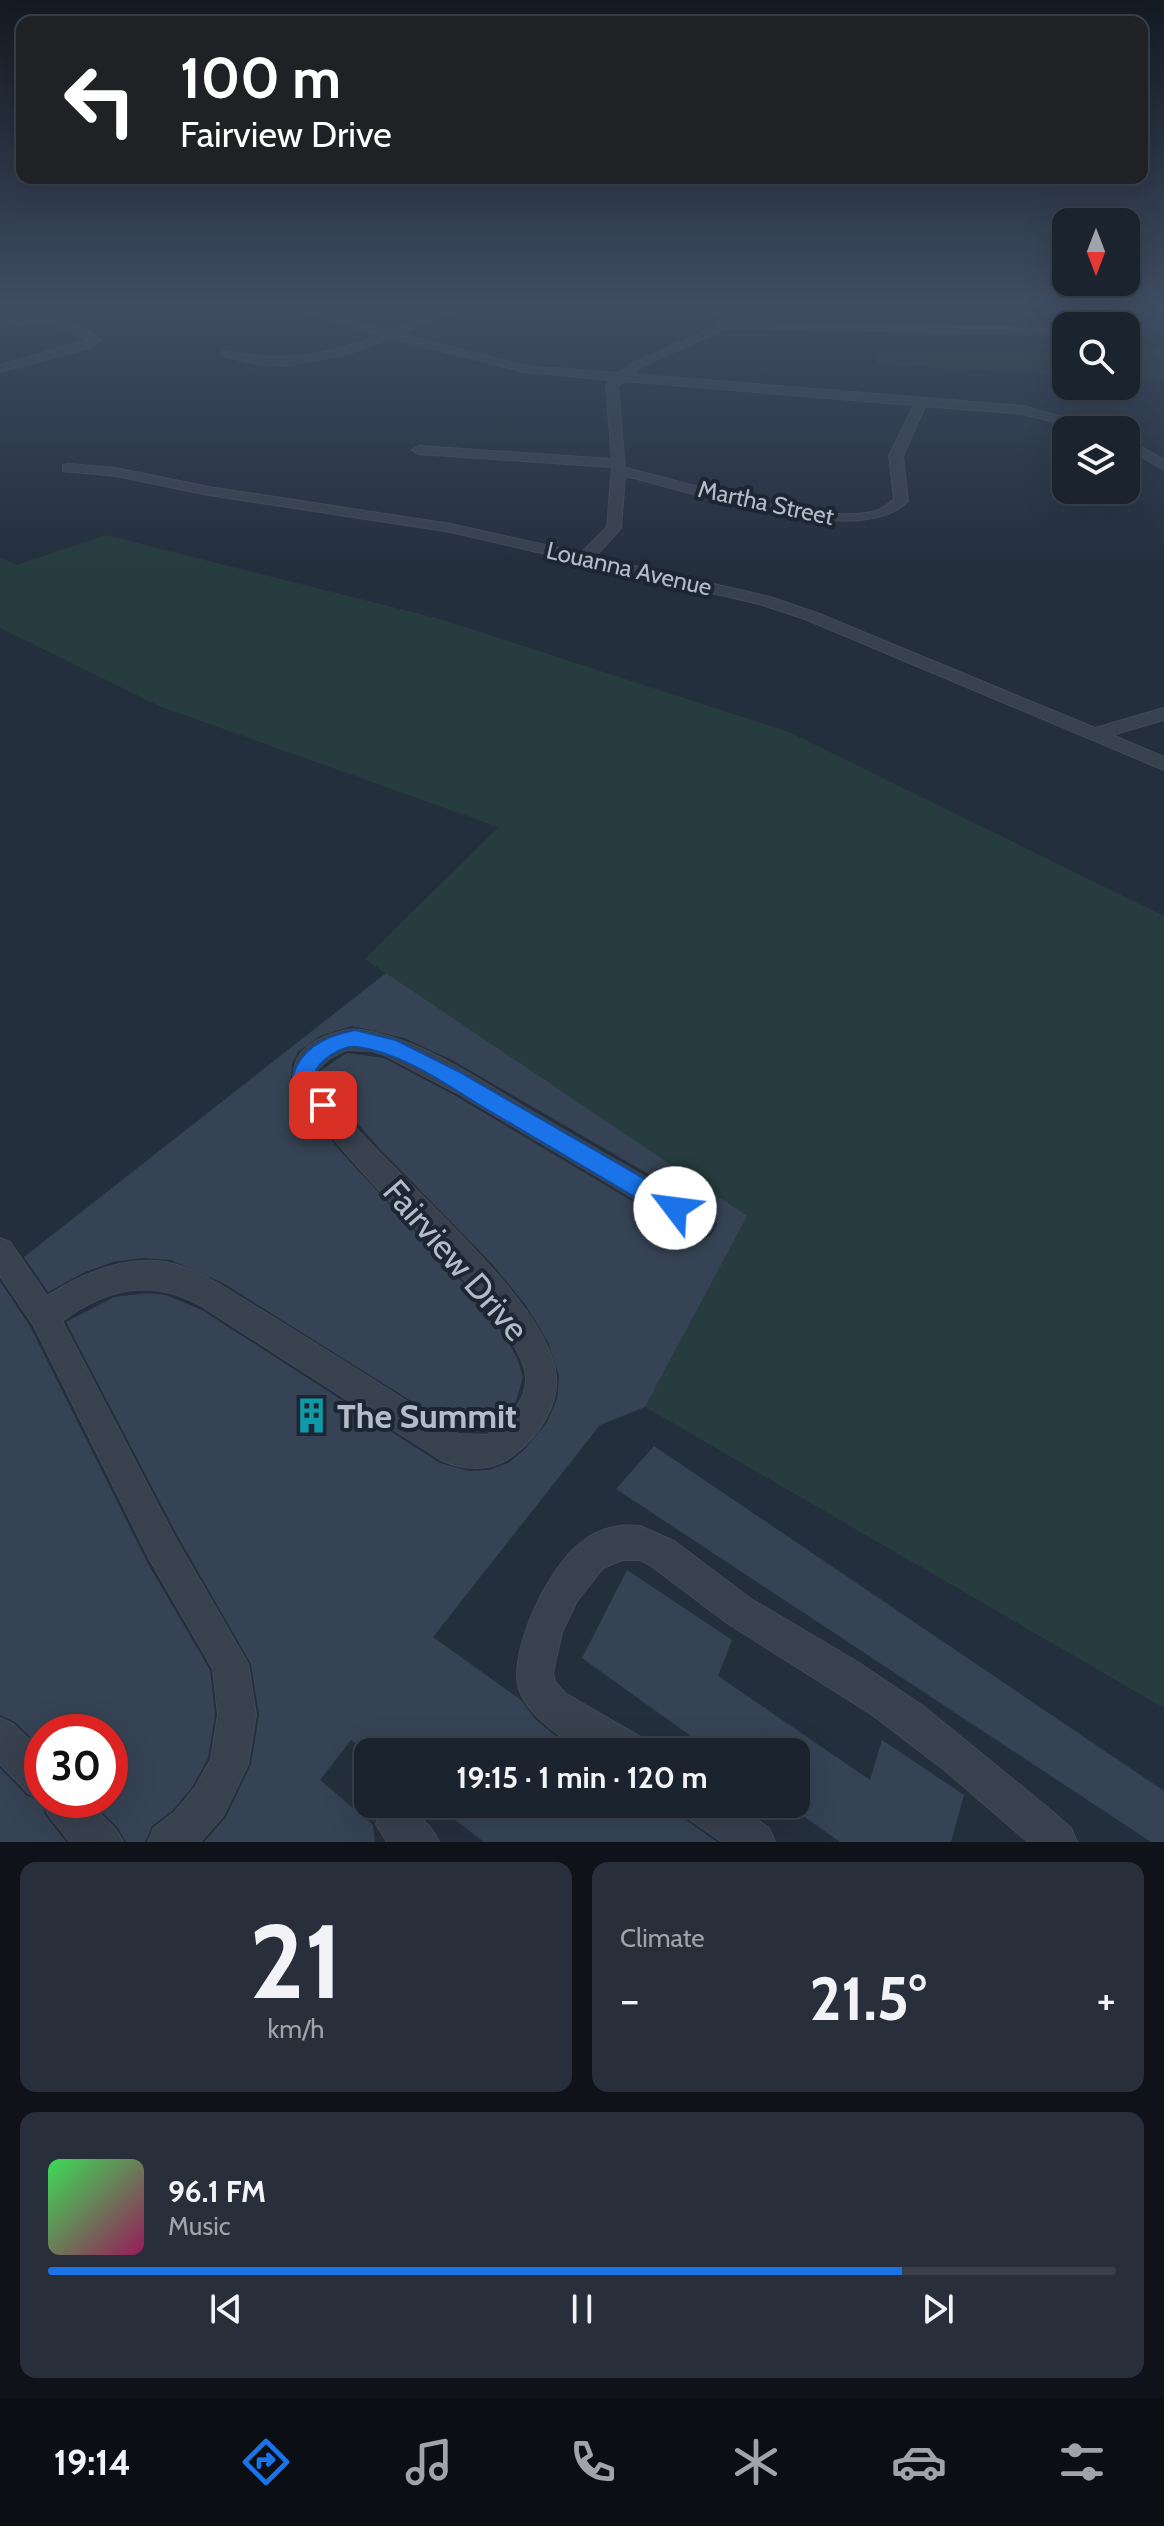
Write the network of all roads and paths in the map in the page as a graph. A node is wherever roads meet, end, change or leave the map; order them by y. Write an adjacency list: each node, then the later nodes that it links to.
1 (613, 392): 8 (street)
2 (800, 392): 3 (street)
3 (921, 402): 4 (street); 8 (street, Martha Street)
4 (1052, 417)
5 (419, 450): 8 (street, Martha Street)
6 (1140, 451): 7 (street)
7 (1164, 466)
8 (618, 467): 10 (street)
9 (68, 468): 10 (street, Louanna Avenue)
10 (585, 558): 12 (street, Louanna Avenue)
11 (1164, 714): 12 (street)
12 (1096, 734): 13 (street, Louanna Avenue)
13 (1164, 764)
14 (700, 1223): 16 (street, Fairview Drive)
15 (0, 1252): 16 (street)
16 (44, 1316): 23 (street)
17 (0, 1737): 19 (street)
18 (607, 1738): 25 (street)
19 (24, 1761)
20 (76, 1818): 22 (street)
21 (722, 1818): 24 (street)
22 (103, 1842)
23 (168, 1842)
24 (755, 1842)
25 (1057, 1842)

